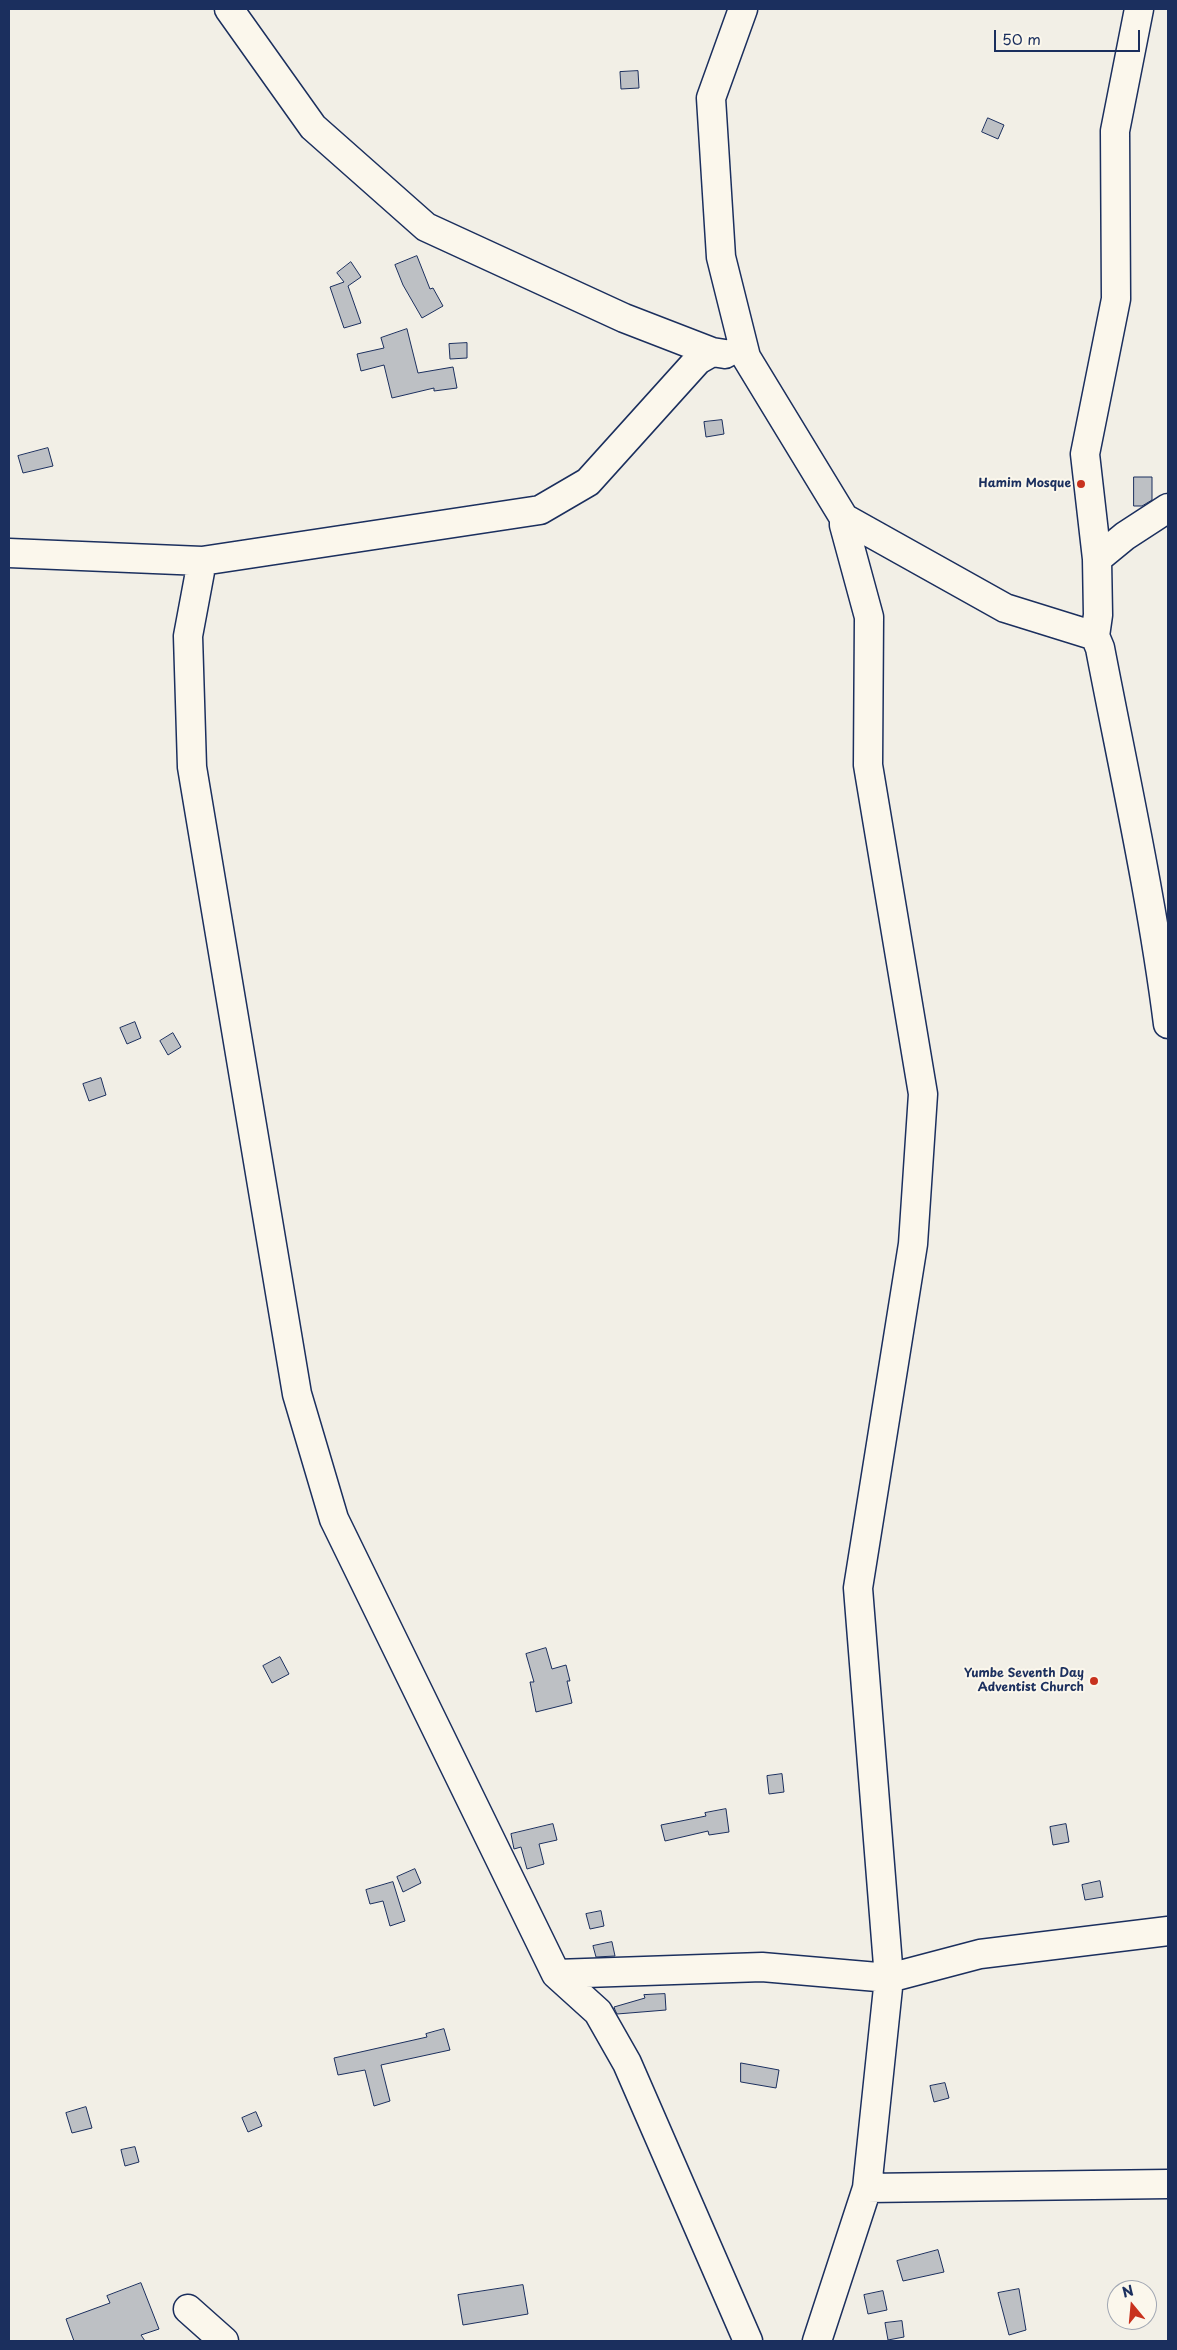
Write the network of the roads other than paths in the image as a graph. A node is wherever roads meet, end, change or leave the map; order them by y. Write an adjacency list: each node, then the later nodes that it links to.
1 (228, 9): 4 (street)
2 (743, 9): 5 (street)
3 (1139, 9): 9 (street)
4 (712, 352): 5 (street); 10 (street)
5 (746, 357): 7 (street)
6 (1168, 508): 9 (street)
7 (844, 518): 11 (street); 16 (street)
8 (9, 554): 10 (street)
9 (1097, 559): 11 (street)
10 (202, 561): 15 (street)
11 (1095, 636): 12 (street)
12 (1161, 930): 13 (street)
13 (1168, 1024)
14 (1168, 1931): 16 (street)
15 (556, 1974): 16 (street); 21 (street)
16 (890, 1978): 18 (street)
17 (1168, 2184): 18 (street)
18 (867, 2188): 22 (street)
19 (188, 2309): 20 (street)
20 (224, 2341)
21 (748, 2341)
22 (817, 2341)

